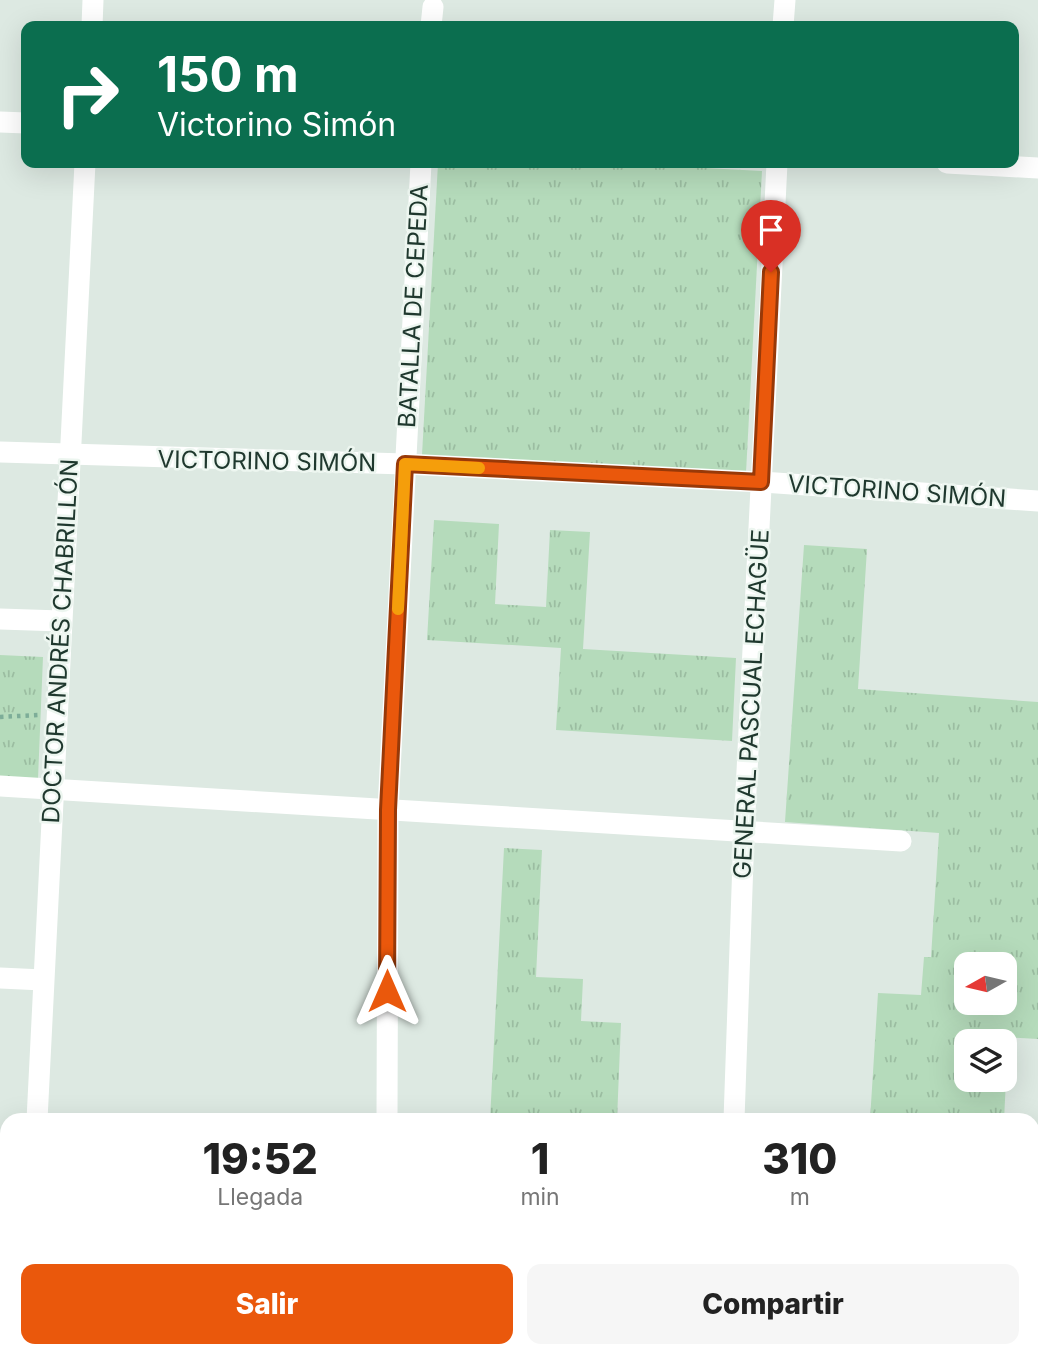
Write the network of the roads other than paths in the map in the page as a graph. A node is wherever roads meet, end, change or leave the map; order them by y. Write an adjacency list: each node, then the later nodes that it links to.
1 (93, 0): 3 (street)
2 (785, 0): 4 (street)
3 (92, 21)
4 (783, 21)
5 (0, 122): 6 (street)
6 (21, 123)
7 (1019, 167): 11 (street)
8 (85, 168): 13 (street, DOCTOR ANDRÉS CHABRILLÓN)
9 (421, 168): 14 (street, BATALLA DE CEPEDA)
10 (777, 168): 15 (street, GENERAL PASCUAL ECHAGÜE)
11 (1038, 168)
12 (0, 452): 13 (street, VICTORINO SIMÓN)
13 (69, 456): 14 (street, VICTORINO SIMÓN); 18 (street, DOCTOR ANDRÉS CHABRILLÓN)
14 (405, 464): 15 (street, VICTORINO SIMÓN); 21 (street, BATALLA DE CEPEDA)
15 (761, 482): 16 (street, VICTORINO SIMÓN); 22 (street, GENERAL PASCUAL ECHAGÜE)
16 (1038, 500)
17 (0, 619): 18 (street)
18 (61, 621): 20 (street, DOCTOR ANDRÉS CHABRILLÓN)
19 (0, 786): 20 (street)
20 (52, 790): 21 (street); 25 (street, DOCTOR ANDRÉS CHABRILLÓN)
21 (388, 810): 22 (street); 27 (street, BATALLA DE CEPEDA)
22 (744, 832): 23 (street); 28 (street, GENERAL PASCUAL ECHAGÜE)
23 (901, 841)
24 (0, 978): 25 (street)
25 (43, 980): 26 (street, DOCTOR ANDRÉS CHABRILLÓN)
26 (37, 1113)
27 (387, 1113)
28 (734, 1113)

